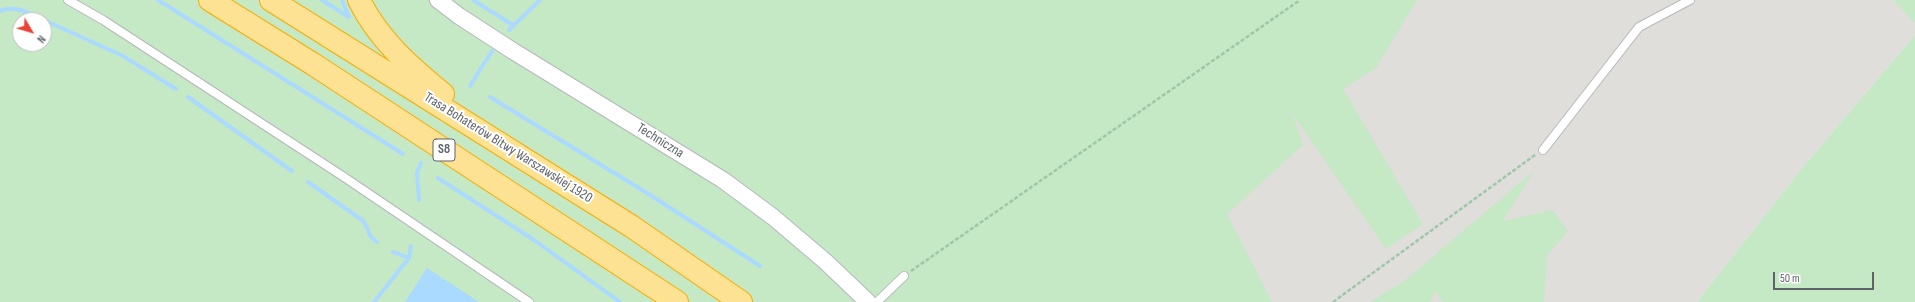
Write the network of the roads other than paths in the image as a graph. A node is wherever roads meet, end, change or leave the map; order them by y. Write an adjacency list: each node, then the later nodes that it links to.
1 (68, 0): 10 (lane)
2 (210, 0): 11 (highway, S8)
3 (271, 0): 8 (highway, Trasa Bohaterów Bitwy Warszawskiej 1920 / S8)
4 (359, 0): 8 (highway)
5 (438, 0): 13 (street, Techniczna)
6 (1690, 0): 7 (lane)
7 (1543, 150)
8 (519, 155): 12 (highway, Trasa Bohaterów Bitwy Warszawskiej 1920 / S8)
9 (904, 276): 14 (lane)
10 (529, 302)
11 (677, 302)
12 (741, 302)
13 (868, 302)
14 (877, 302)

